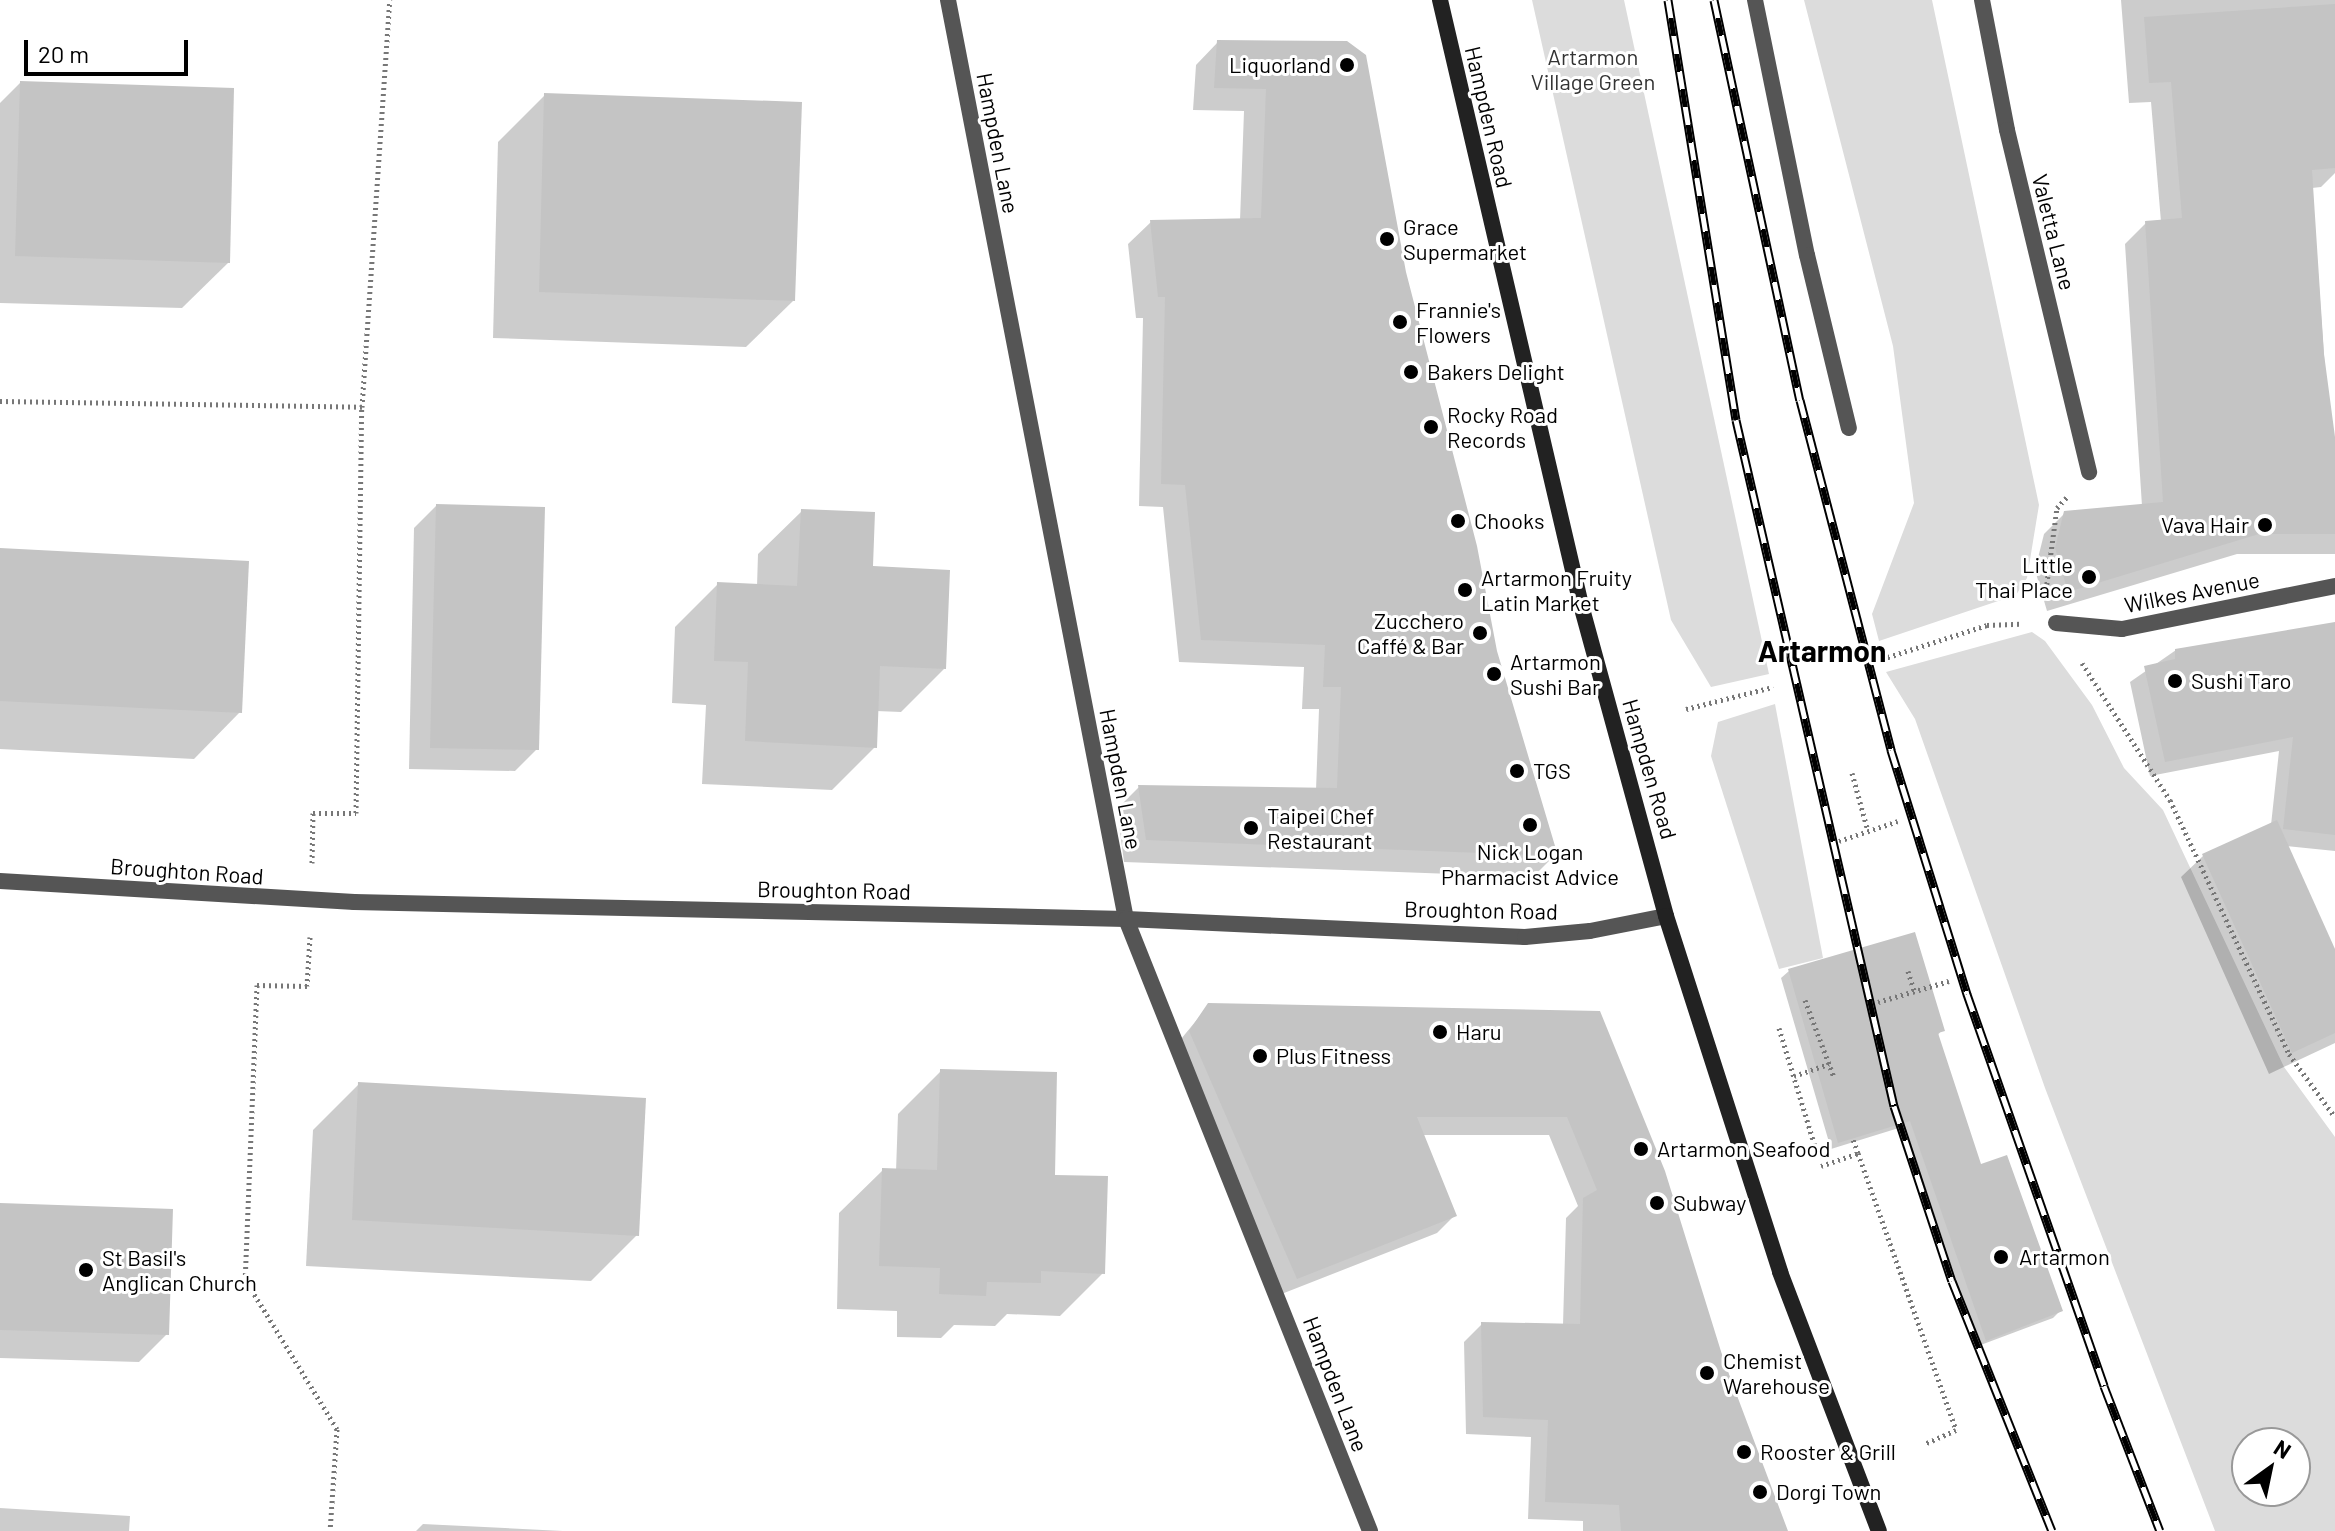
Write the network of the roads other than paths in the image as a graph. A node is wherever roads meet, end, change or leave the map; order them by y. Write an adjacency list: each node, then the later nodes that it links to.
1 (948, 0): 11 (street, Hampden Lane)
2 (1440, 0): 10 (street, Hampden Road)
3 (1755, 0): 5 (street)
4 (1982, 0): 6 (street, Valetta Lane)
5 (1849, 428)
6 (2089, 472)
7 (2335, 586): 8 (street, Wilkes Avenue)
8 (2056, 623)
9 (0, 881): 11 (street, Broughton Road)
10 (1666, 916): 11 (street, Broughton Road); 13 (street, Hampden Road)
11 (1126, 919): 12 (street, Hampden Lane)
12 (1370, 1531)
13 (1879, 1531)

